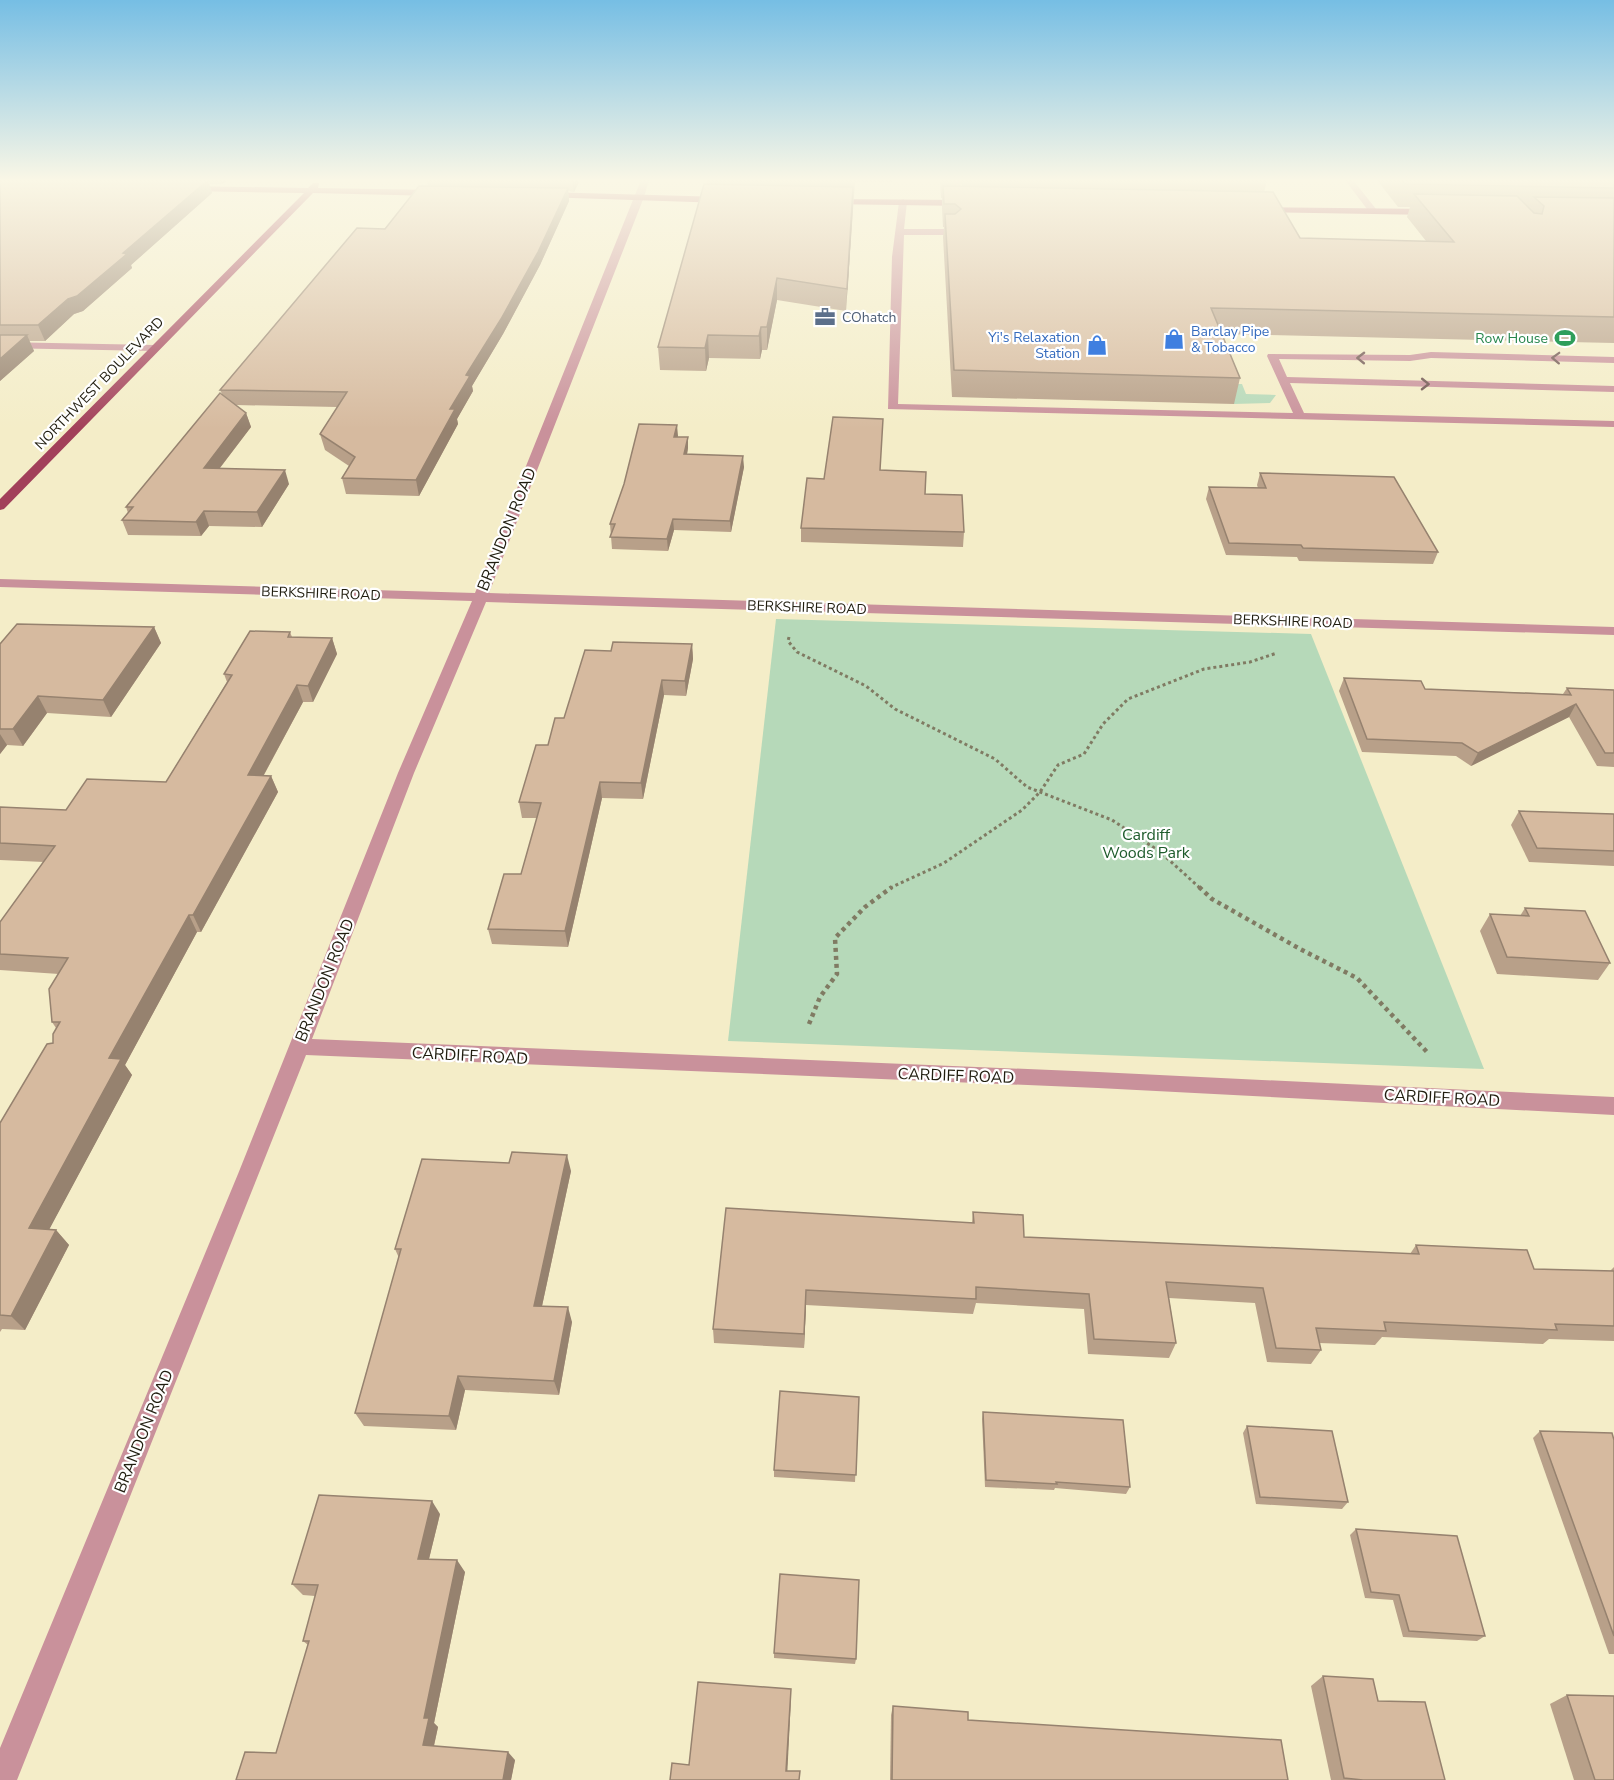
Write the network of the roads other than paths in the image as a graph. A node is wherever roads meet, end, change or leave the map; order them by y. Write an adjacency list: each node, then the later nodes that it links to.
1 (239, 263): 5 (main road, NORTHWEST BOULEVARD)
2 (613, 263): 13 (street, BRANDON ROAD)
3 (897, 263): 9 (street)
4 (0, 345): 5 (street)
5 (154, 348): 11 (main road, NORTHWEST BOULEVARD)
6 (1614, 360): 7 (street, one-way to 7)
7 (1283, 380): 8 (street, one-way to 8); 9 (street)
8 (1614, 389)
9 (1300, 416): 10 (street)
10 (1614, 424)
11 (0, 506)
12 (0, 583): 13 (street, BERKSHIRE ROAD)
13 (478, 598): 14 (street, BERKSHIRE ROAD); 15 (street, BRANDON ROAD)
14 (1614, 631)
15 (298, 1047): 16 (street, CARDIFF ROAD); 17 (street, BRANDON ROAD)
16 (1614, 1106)
17 (2, 1780)

